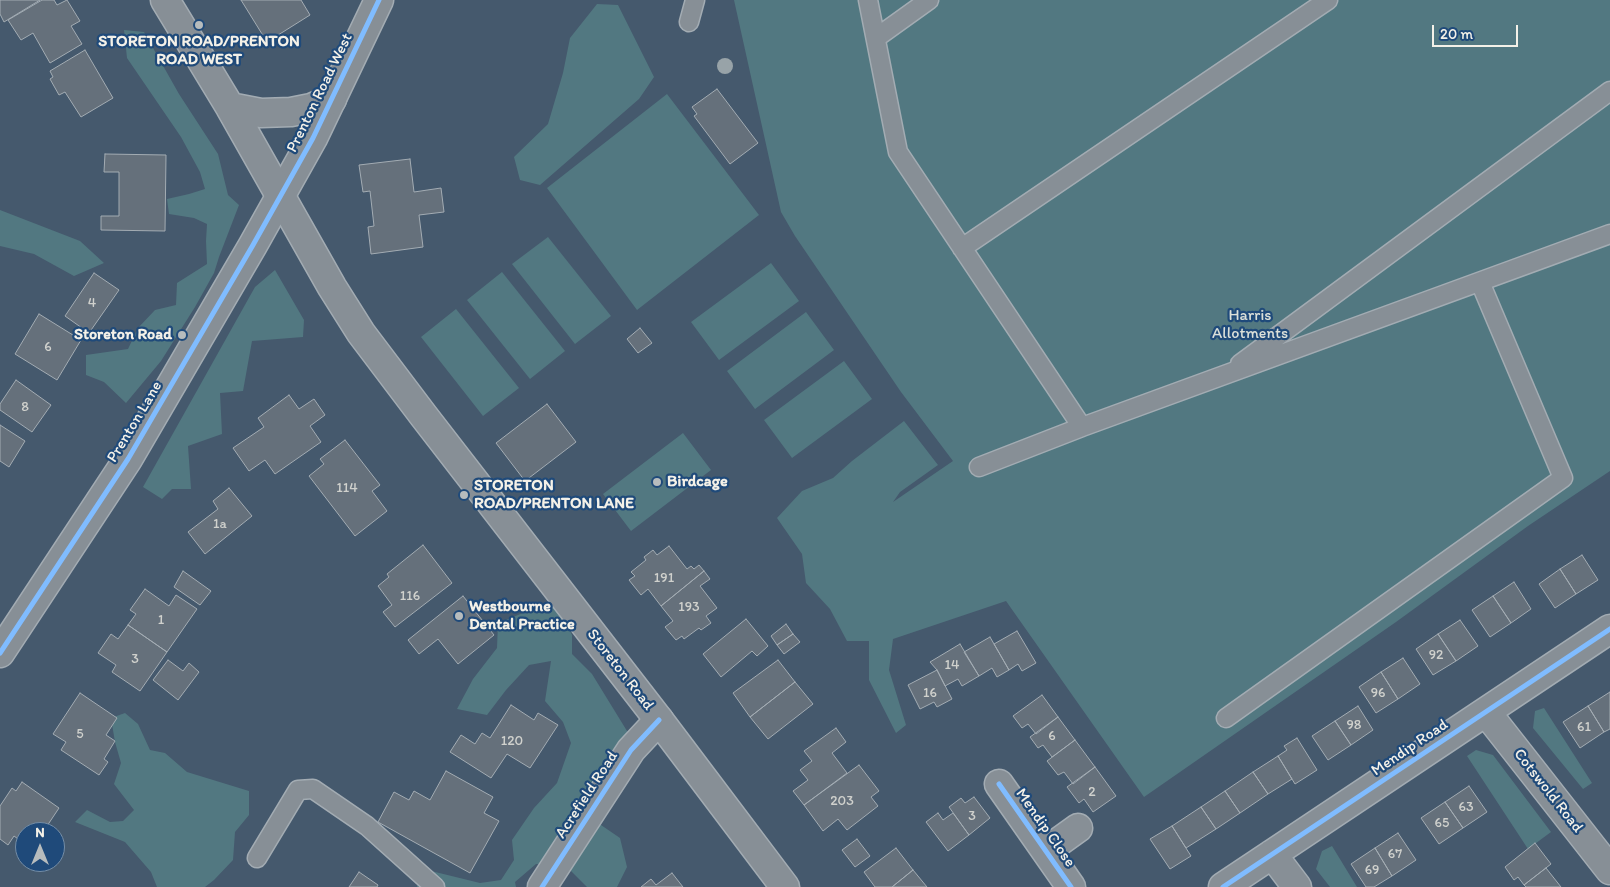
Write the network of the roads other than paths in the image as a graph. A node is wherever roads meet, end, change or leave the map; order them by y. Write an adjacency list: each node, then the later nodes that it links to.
1 (165, 0): 11 (street, Storeton Road)
2 (379, 0): 10 (street, Prenton Road West)
3 (694, 0): 7 (lane)
4 (868, 0): 8 (lane)
5 (929, 0): 8 (lane)
6 (1328, 0): 14 (lane)
7 (689, 22)
8 (876, 38): 14 (lane)
9 (1610, 91): 16 (lane)
10 (332, 99): 11 (street); 12 (street, Prenton Road West)
11 (230, 107): 12 (street, Storeton Road)
12 (280, 196): 20 (street, Prenton Lane); 23 (street, Storeton Road)
13 (1610, 234): 15 (lane)
14 (962, 248): 17 (lane)
15 (1480, 282): 16 (lane); 22 (lane)
16 (1225, 375): 17 (lane)
17 (1082, 427): 18 (lane)
18 (979, 467)
19 (1610, 629): 21 (street, Mendip Road)
20 (0, 653)
21 (1486, 712): 27 (street, Mendip Road); 29 (street, Cotswold Road)
22 (1226, 718)
23 (659, 720): 31 (street, Acrefield Road); 32 (street, Storeton Road)
24 (999, 784): 26 (street, Mendip Close)
25 (1078, 828): 26 (street, Mendip Close)
26 (1046, 851): 33 (street, Mendip Close)
27 (1272, 854): 34 (street, Mendip Road); 35 (street)
28 (257, 858): 30 (lane)
29 (1610, 870)
30 (435, 887)
31 (542, 887)
32 (785, 887)
33 (1071, 887)
34 (1223, 887)
35 (1297, 887)

